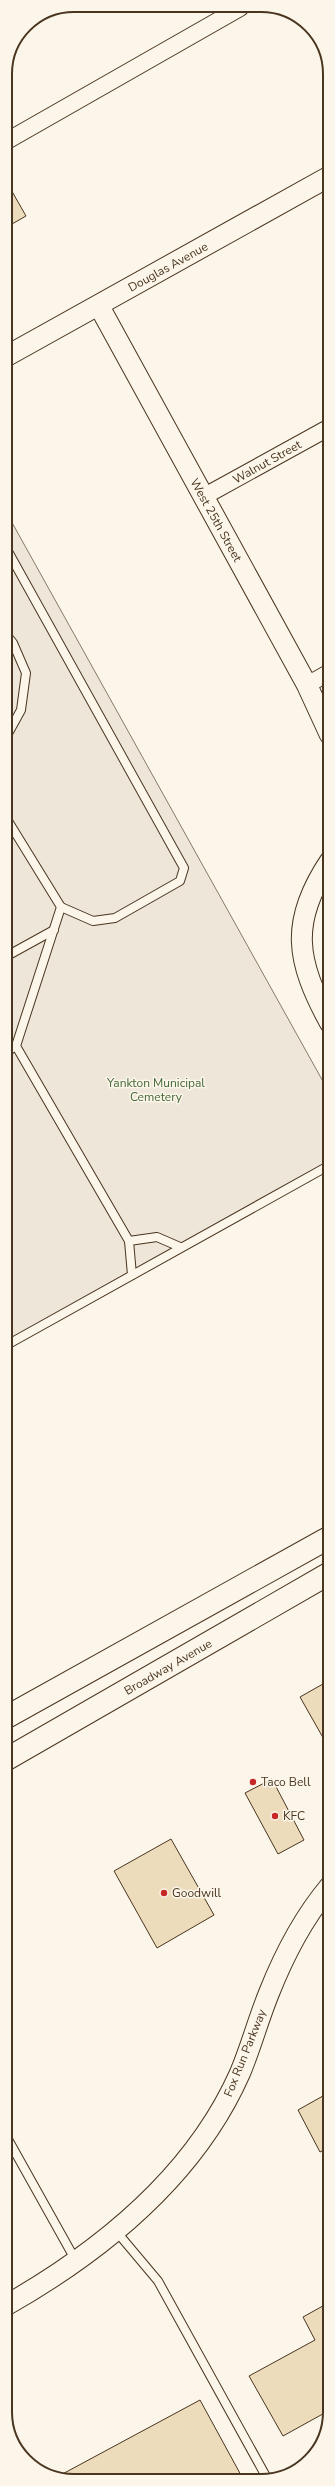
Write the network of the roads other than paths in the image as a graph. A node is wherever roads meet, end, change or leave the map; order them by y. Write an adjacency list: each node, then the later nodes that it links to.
1 (233, 12): 2 (street)
2 (12, 138)
3 (323, 180): 4 (street, Douglas Avenue)
4 (99, 306): 5 (street, Douglas Avenue); 7 (street, West 25th Street)
5 (12, 353)
6 (323, 431): 7 (street, Walnut Street)
7 (203, 497): 11 (street, West 25th Street)
8 (12, 559): 16 (lane)
9 (12, 642): 13 (lane)
10 (323, 676): 11 (street)
11 (307, 685): 12 (street, West 25th Street)
12 (323, 720)
13 (12, 726)
14 (12, 827): 16 (lane)
15 (323, 872): 19 (street)
16 (61, 907): 17 (lane)
17 (54, 930): 18 (lane); 20 (lane)
18 (12, 952)
19 (323, 1009)
20 (16, 1046): 21 (lane); 23 (lane)
21 (12, 1049)
22 (323, 1169): 24 (lane)
23 (129, 1241): 24 (lane); 25 (lane)
24 (180, 1247): 25 (lane)
25 (132, 1275): 26 (lane)
26 (12, 1342)
27 (323, 1541): 29 (highway)
28 (323, 1577): 30 (highway, Broadway Avenue)
29 (12, 1714)
30 (12, 1756)
31 (323, 1896): 33 (street, Fox Run Parkway)
32 (12, 2147): 34 (lane)
33 (116, 2231): 34 (street, Fox Run Parkway); 36 (lane)
34 (76, 2262): 35 (street, Fox Run Parkway)
35 (12, 2302)
36 (265, 2474)

